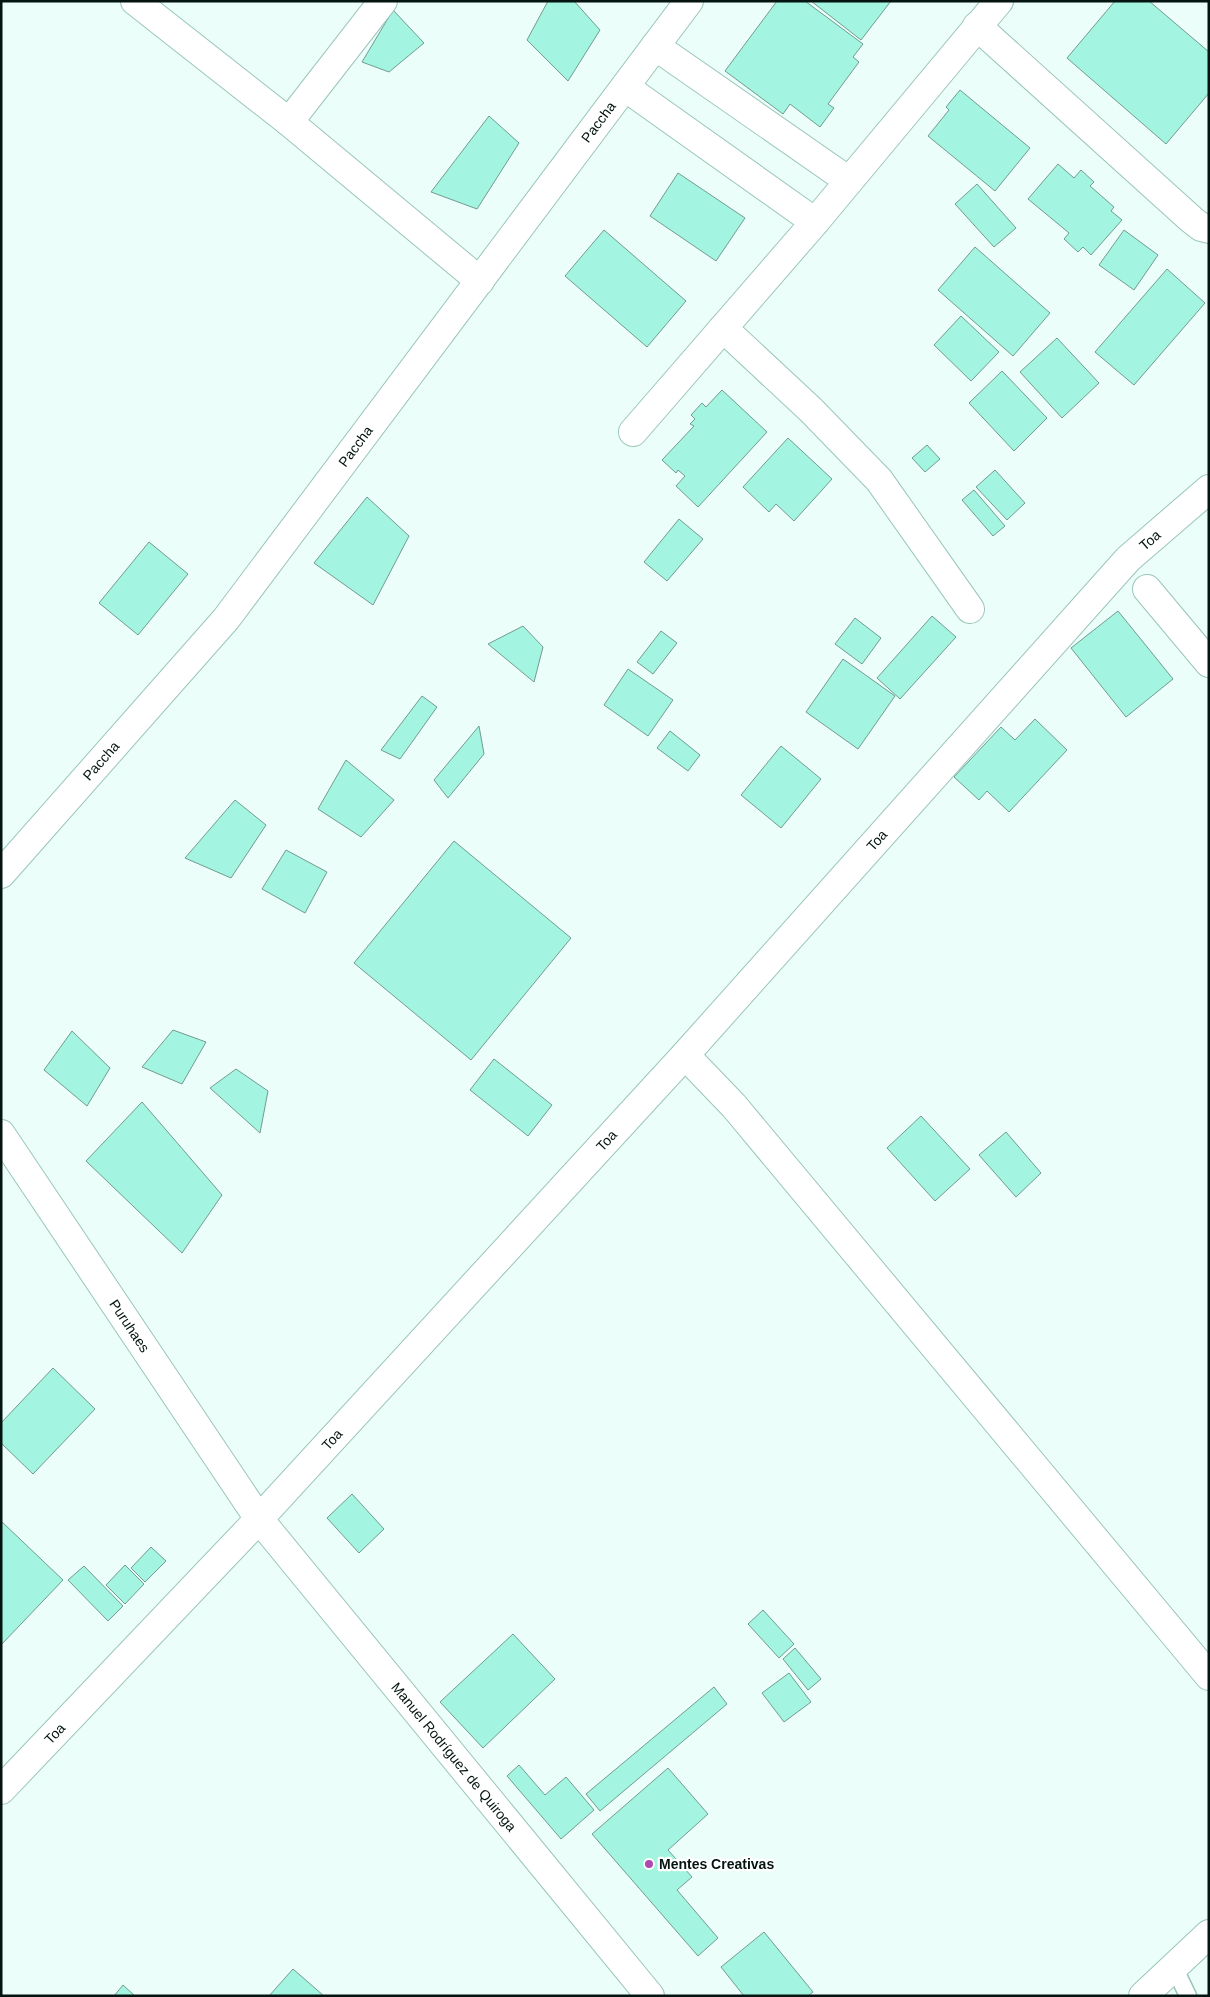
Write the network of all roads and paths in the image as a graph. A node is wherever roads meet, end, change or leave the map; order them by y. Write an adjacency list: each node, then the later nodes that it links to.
1 (135, 1): 7 (street)
2 (383, 1): 7 (street)
3 (689, 1): 5 (street, Paccha)
4 (988, 10): 8 (street); 10 (street)
5 (655, 46): 6 (street, Paccha); 8 (street)
6 (625, 87): 9 (street); 11 (street, Paccha)
7 (289, 122): 11 (street)
8 (849, 182): 9 (street)
9 (815, 222): 12 (street)
10 (1209, 230)
11 (480, 280): 18 (street, Paccha)
12 (723, 328): 13 (street); 16 (street)
13 (633, 432)
14 (1209, 489): 19 (street, Toa)
15 (1147, 589): 17 (street)
16 (970, 608)
17 (1209, 663)
18 (1, 874)
19 (684, 1055): 21 (street, Toa); 22 (street)
20 (1, 1134): 21 (street, Puruhaes)
21 (259, 1519): 23 (street, Toa); 26 (street, Manuel Rodríguez de Quiroga)
22 (1209, 1676)
23 (1, 1790)
24 (1209, 1934): 25 (street)
25 (1174, 1967): 27 (street); 28 (lane)
26 (650, 1996)
27 (1143, 1996)
28 (1188, 1996)

